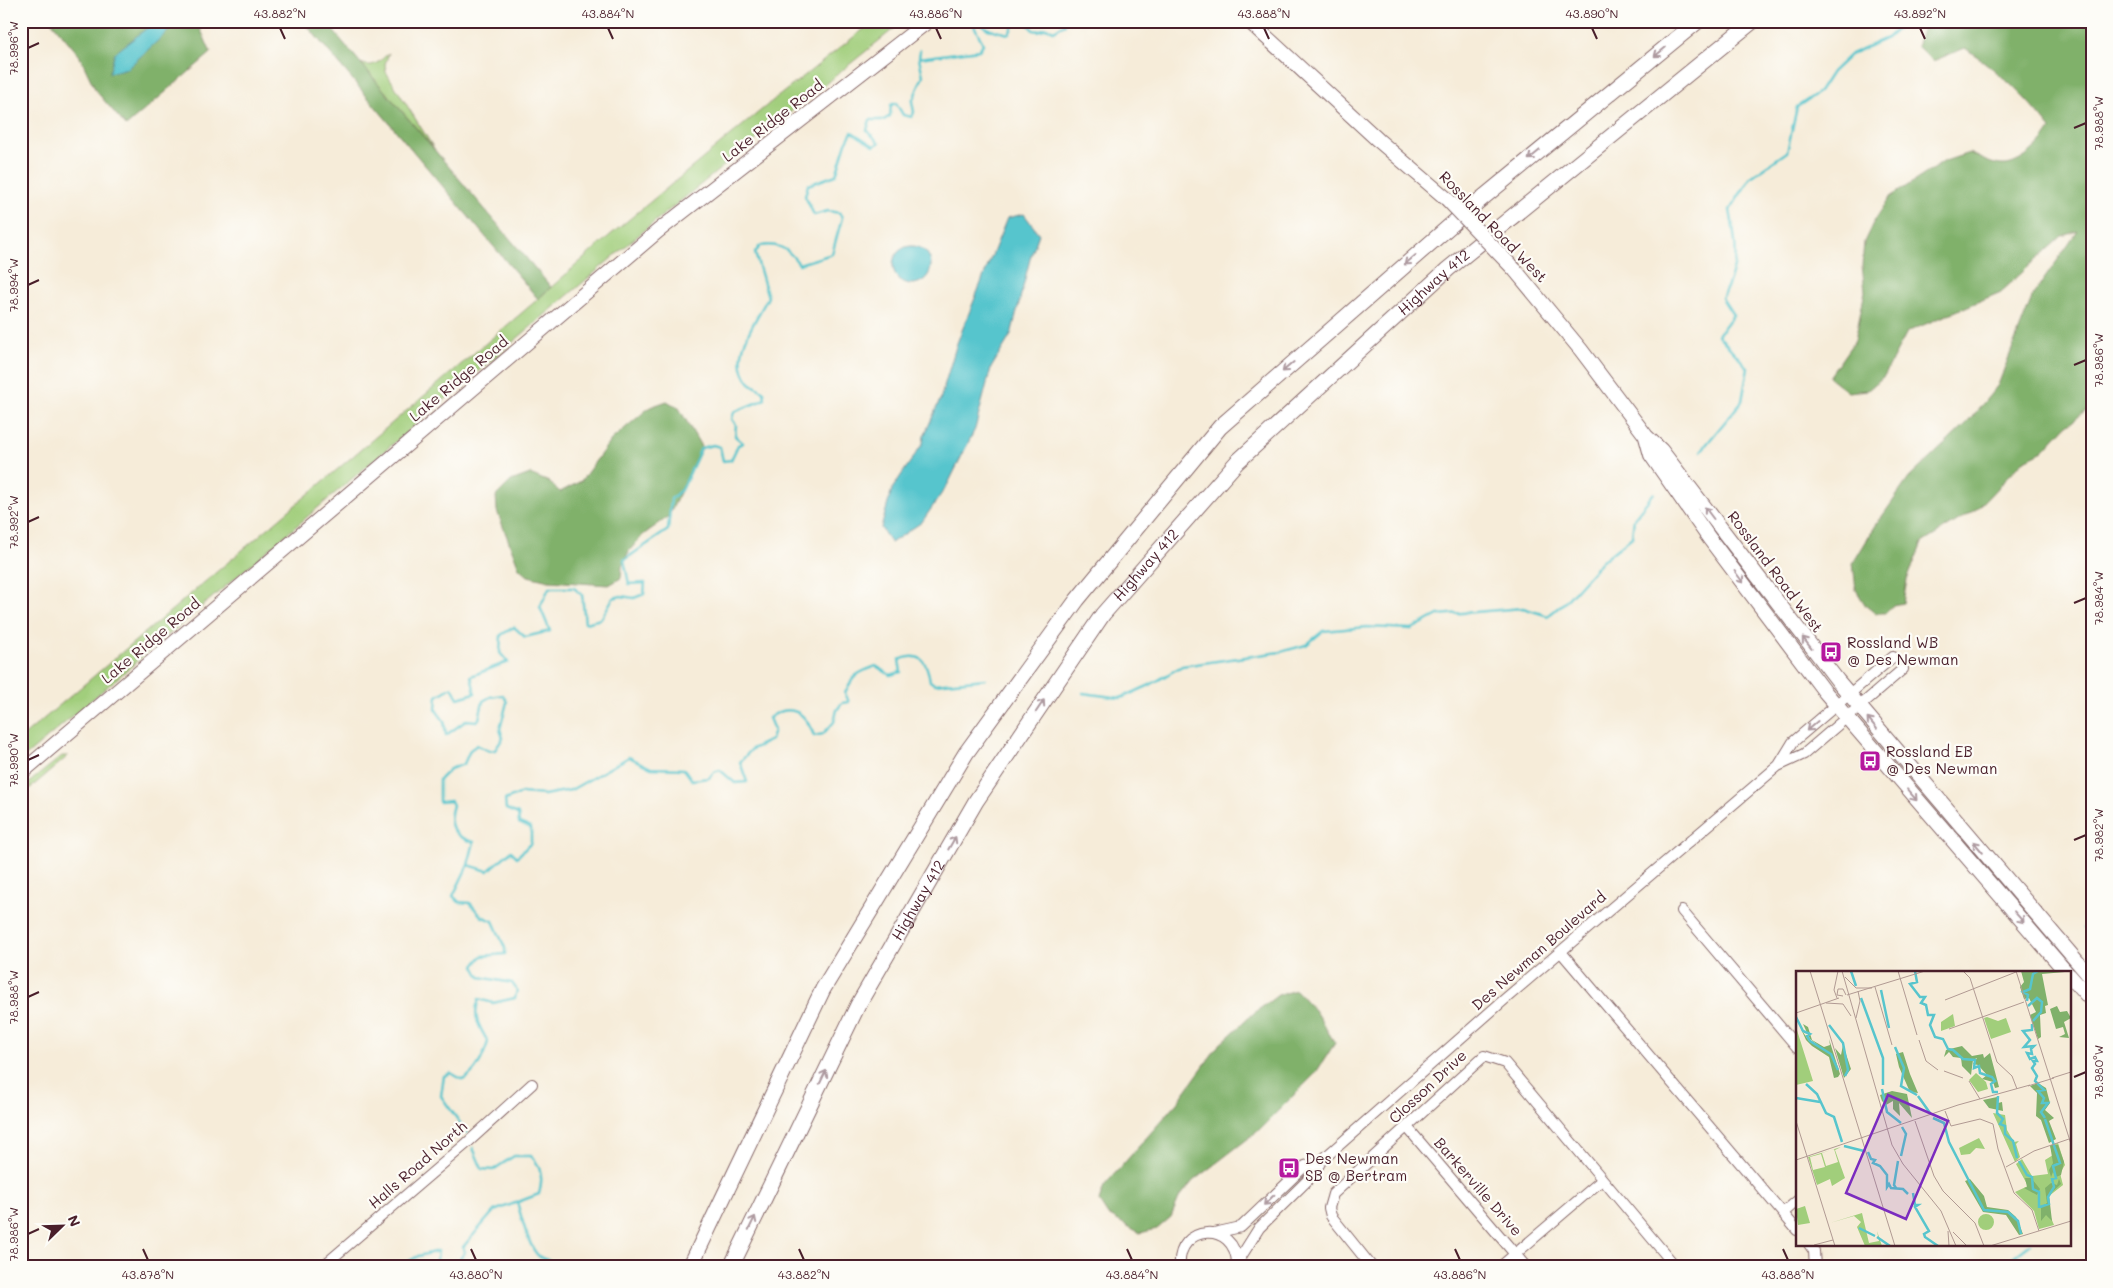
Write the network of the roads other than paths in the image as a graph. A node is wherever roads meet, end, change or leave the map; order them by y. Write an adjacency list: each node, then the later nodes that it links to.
1 (928, 21): 13 (main road, Lake Ridge Road)
2 (1249, 21): 5 (main road, Rossland Road West, bridge)
3 (1698, 21): 34 (highway, Highway 412, one-way to 34)
4 (1753, 21): 35 (highway, Highway 412, one-way to 4)
5 (1646, 436): 8 (main road, Rossland Road West, one-way to 5); 9 (main road, Rossland Road West, one-way to 9)
6 (1893, 657): 8 (street, Des Newman Boulevard)
7 (1903, 669): 10 (street, Des Newman Boulevard)
8 (1849, 694): 9 (street, Des Newman Boulevard); 10 (main road, Rossland Road West)
9 (1836, 705): 11 (main road, Rossland Road West); 12 (street, Des Newman Boulevard, one-way to 12)
10 (1859, 707): 11 (street, Des Newman Boulevard); 18 (main road, Rossland Road West, one-way to 10)
11 (1846, 718): 12 (street, Des Newman Boulevard); 16 (main road, Rossland Road West, one-way to 16)
12 (1778, 766): 15 (street, Des Newman Boulevard)
13 (21, 773)
14 (1682, 911): 20 (street)
15 (1561, 952): 23 (street, Des Newman Boulevard); 26 (street)
16 (2065, 971)
17 (2070, 976): 19 (main road)
18 (2092, 979)
19 (2092, 1001)
20 (1796, 1045)
21 (532, 1084): 33 (street, Halls Road North)
22 (1407, 1127): 24 (street, Closson Drive); 30 (street, Barkerville Drive); 36 (street, Closson Drive)
23 (1321, 1161): 28 (street, Des Newman Boulevard, one-way to 28); 32 (street, Des Newman Boulevard)
24 (1602, 1180): 30 (street); 39 (street, Closson Drive)
25 (1796, 1202): 26 (street)
26 (1783, 1213): 27 (street)
27 (1796, 1229)
28 (1214, 1233): 31 (street, Des Newman Boulevard); 32 (street)
29 (1810, 1246): 40 (street)
30 (1516, 1254): 37 (street); 38 (street, Barkerville Drive)
31 (1178, 1264)
32 (1237, 1265)
33 (322, 1267)
34 (690, 1267)
35 (731, 1267)
36 (1372, 1267)
37 (1500, 1267)
38 (1526, 1267)
39 (1676, 1267)
40 (1815, 1267)

